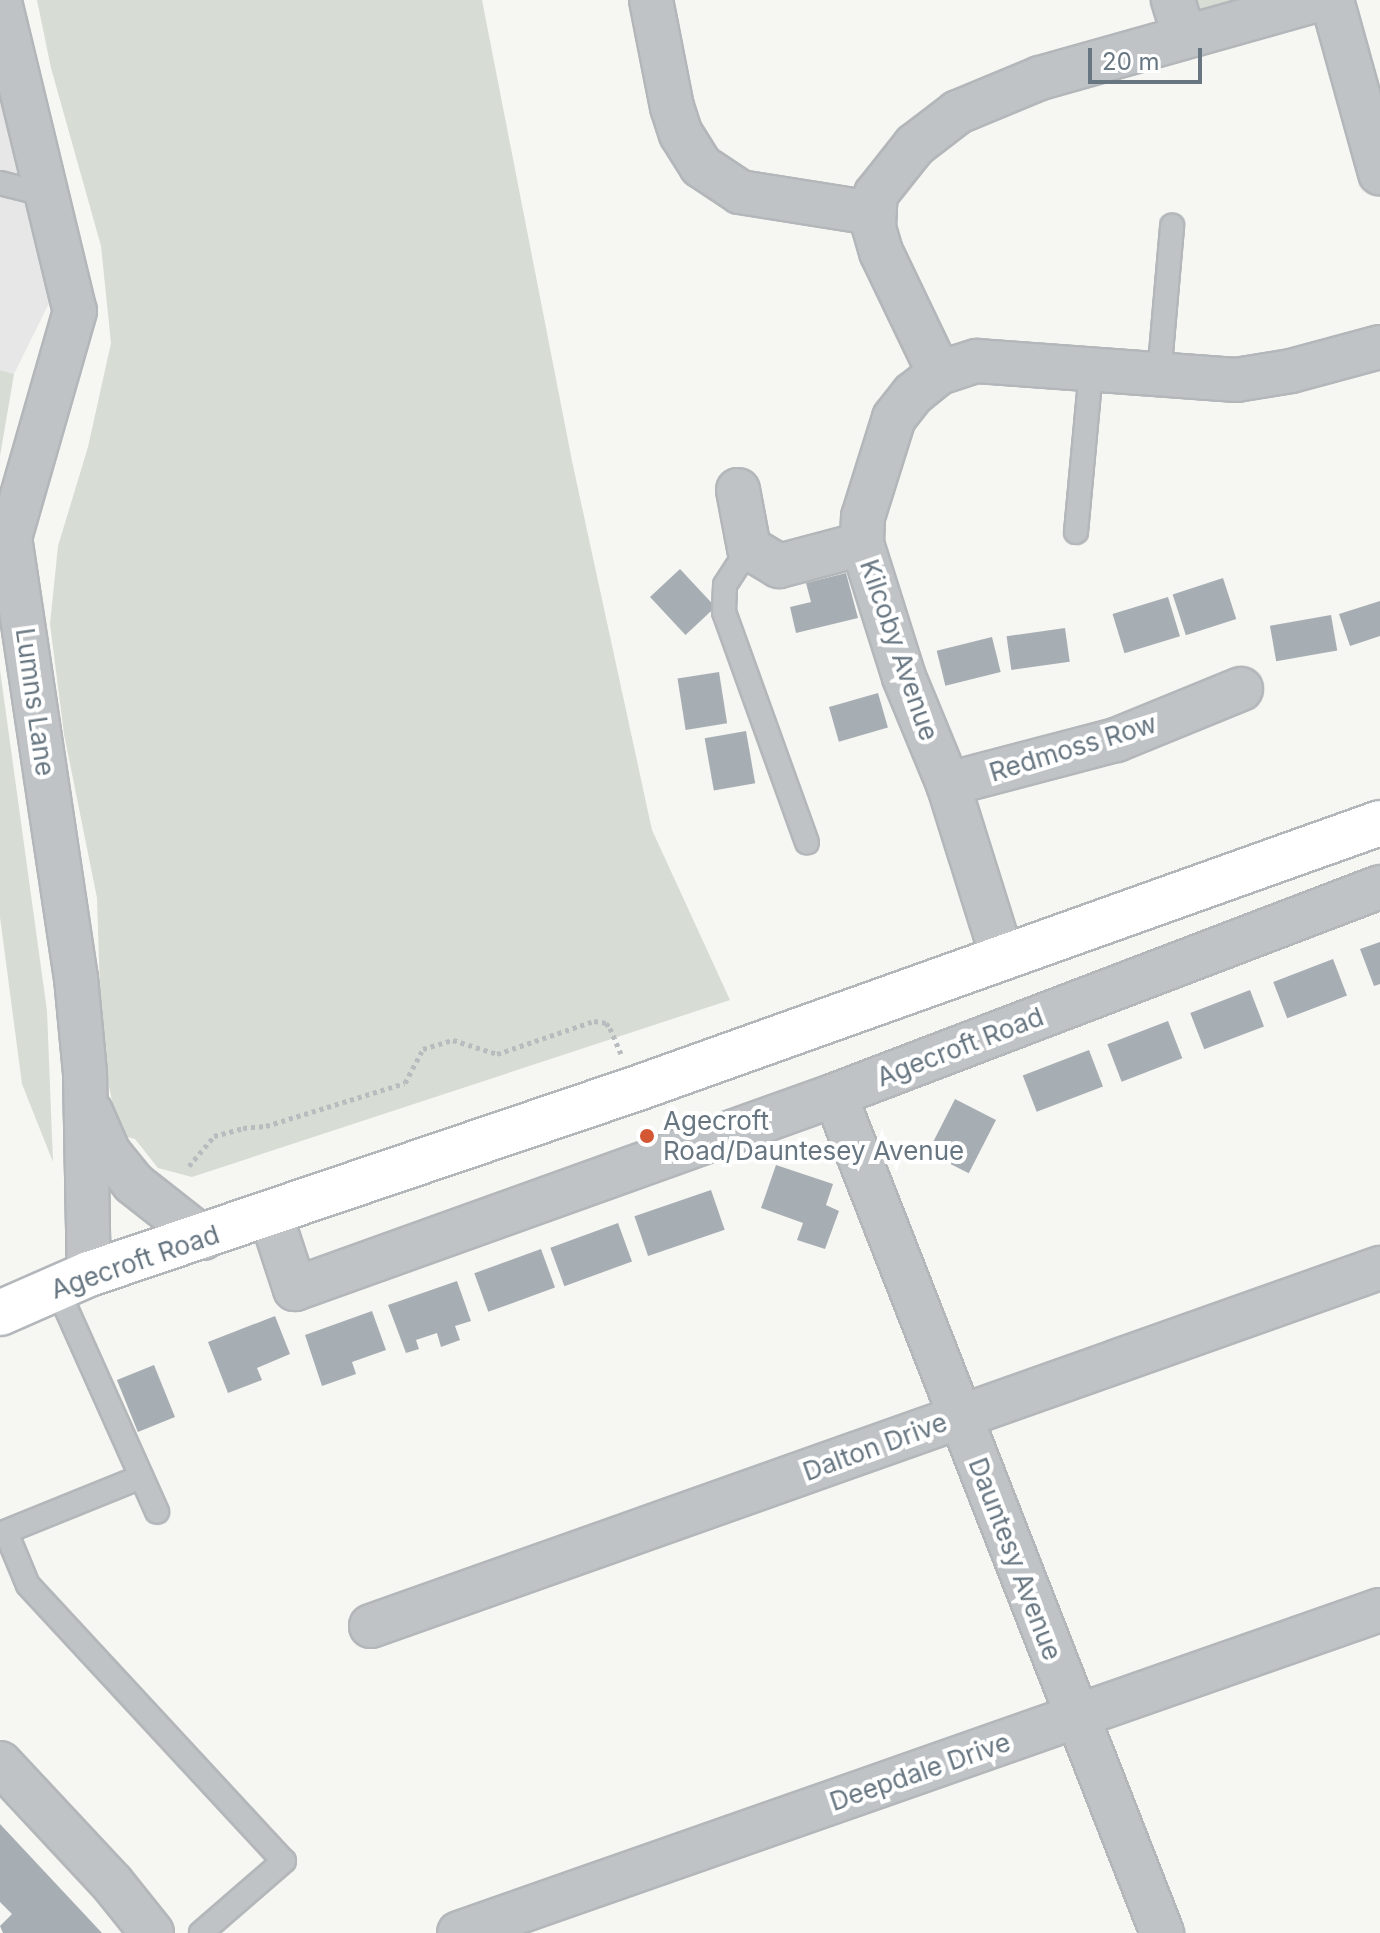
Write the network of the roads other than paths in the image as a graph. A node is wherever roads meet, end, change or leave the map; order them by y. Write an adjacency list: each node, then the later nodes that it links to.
1 (651, 0): 9 (street)
2 (1318, 0): 5 (street)
3 (1332, 0): 6 (street)
4 (0, 2): 8 (street, Lumns Lane)
5 (1179, 18): 9 (street)
6 (1380, 173)
7 (0, 183): 8 (lane)
8 (47, 195): 26 (street, Lumns Lane)
9 (873, 213): 13 (street)
10 (1172, 226): 14 (lane)
11 (1380, 347): 14 (street, Kilcoby Avenue)
12 (1091, 371): 13 (street, Kilcoby Avenue); 14 (street, Kilcoby Avenue); 16 (lane)
13 (939, 373): 17 (street, Kilcoby Avenue)
14 (1159, 376)
15 (738, 490): 18 (street)
16 (1076, 532)
17 (862, 544): 18 (street); 20 (street, Kilcoby Avenue)
18 (749, 548): 22 (lane)
19 (1241, 689): 20 (street, Redmoss Row)
20 (948, 784): 24 (street, Kilcoby Avenue)
21 (1380, 823): 24 (main road, Agecroft Road)
22 (807, 842)
23 (1380, 887): 25 (street, Agecroft Road)
24 (1002, 956): 27 (main road, Agecroft Road)
25 (835, 1095): 27 (street, Agecroft Road); 32 (street, Dauntesy Avenue)
26 (85, 1100): 28 (street); 30 (street, Lumns Lane)
27 (271, 1216): 28 (main road, Agecroft Road)
28 (203, 1238): 30 (main road, Agecroft Road)
29 (1380, 1268): 32 (street, Dalton Drive)
30 (73, 1281): 31 (main road, Agecroft Road); 33 (lane)
31 (0, 1313)
32 (960, 1417): 37 (street, Dalton Drive); 38 (street, Dauntesy Avenue)
33 (141, 1477): 34 (lane); 35 (lane)
34 (157, 1512)
35 (3, 1533): 41 (lane)
36 (1380, 1610): 38 (street, Deepdale Drive)
37 (371, 1626)
38 (1076, 1717): 42 (street, Deepdale Drive); 43 (street, Dauntesy Avenue)
39 (0, 1763): 40 (street)
40 (152, 1933)
41 (201, 1933)
42 (459, 1933)
43 (1162, 1933)

